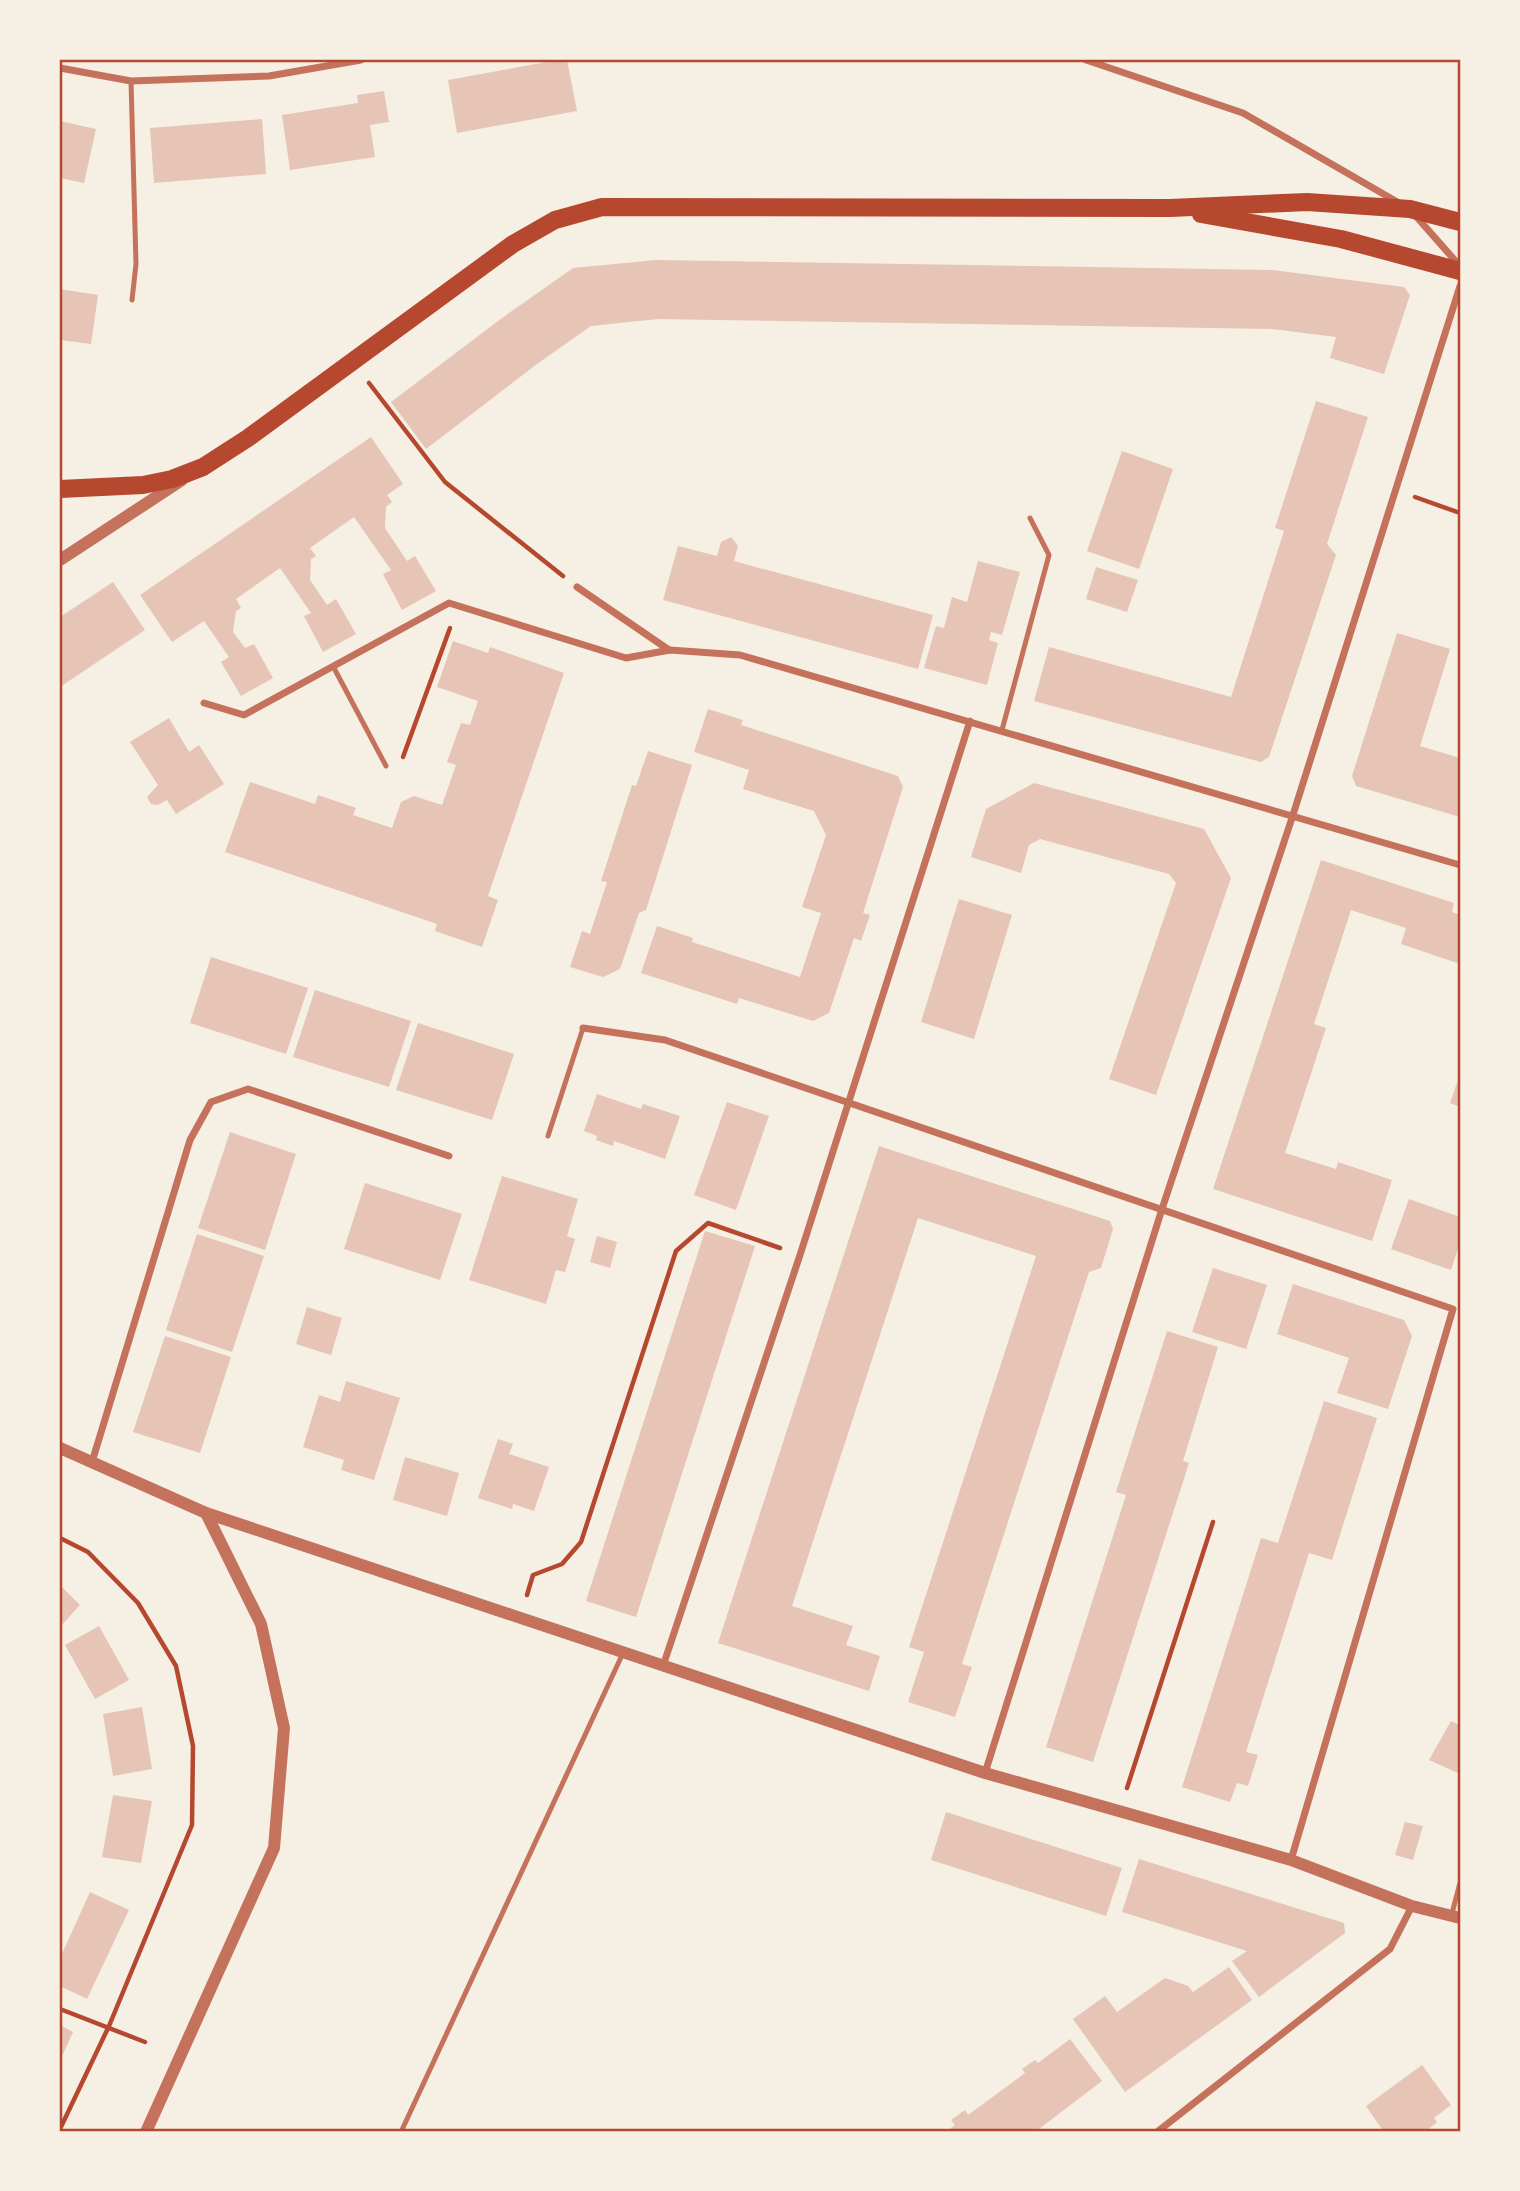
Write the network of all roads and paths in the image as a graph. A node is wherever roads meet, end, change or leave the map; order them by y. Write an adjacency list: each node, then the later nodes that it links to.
1 (361, 60): 4 (street)
2 (1086, 60): 6 (street)
3 (60, 68): 4 (street)
4 (131, 81): 10 (lane)
5 (1170, 208): 6 (main road); 8 (main road); 11 (main road)
6 (1410, 209): 7 (main road); 8 (street)
7 (1461, 222)
8 (1461, 269)
9 (1461, 286): 14 (street)
10 (132, 300)
11 (353, 362): 12 (main road); 18 (path)
12 (203, 467): 13 (main road); 17 (street)
13 (60, 489)
14 (1397, 490): 15 (path); 26 (street)
15 (1461, 513)
16 (1030, 518): 24 (lane)
17 (60, 560)
18 (577, 587): 20 (street)
19 (449, 603): 20 (street); 21 (street); 25 (path)
20 (670, 650): 23 (street)
21 (334, 668): 22 (street); 25 (lane)
22 (204, 703)
23 (970, 721): 24 (street); 29 (street)
24 (1002, 730): 26 (street)
25 (386, 766)
26 (1292, 818): 27 (street); 32 (street)
27 (1461, 865)
28 (583, 1028): 29 (street); 30 (lane)
29 (848, 1104): 32 (street); 33 (street)
30 (548, 1136)
31 (449, 1156): 35 (street)
32 (1162, 1209): 42 (street); 44 (street)
33 (800, 1255): 39 (path); 41 (street)
34 (60, 1448): 35 (street)
35 (92, 1462): 36 (street)
36 (206, 1513): 39 (street); 52 (street)
37 (1213, 1522): 43 (path)
38 (60, 1538): 49 (path)
39 (520, 1616): 40 (street)
40 (624, 1650): 41 (street); 53 (lane)
41 (664, 1664): 42 (street)
42 (985, 1773): 43 (street)
43 (1119, 1811): 44 (street)
44 (1291, 1860): 46 (street)
45 (1461, 1883): 47 (lane)
46 (1412, 1906): 47 (street); 54 (street)
47 (1456, 1917)
48 (60, 2009): 49 (path)
49 (109, 2026): 50 (path); 51 (path)
50 (145, 2042)
51 (60, 2129)
52 (146, 2132)
53 (401, 2132)
54 (1157, 2132)

